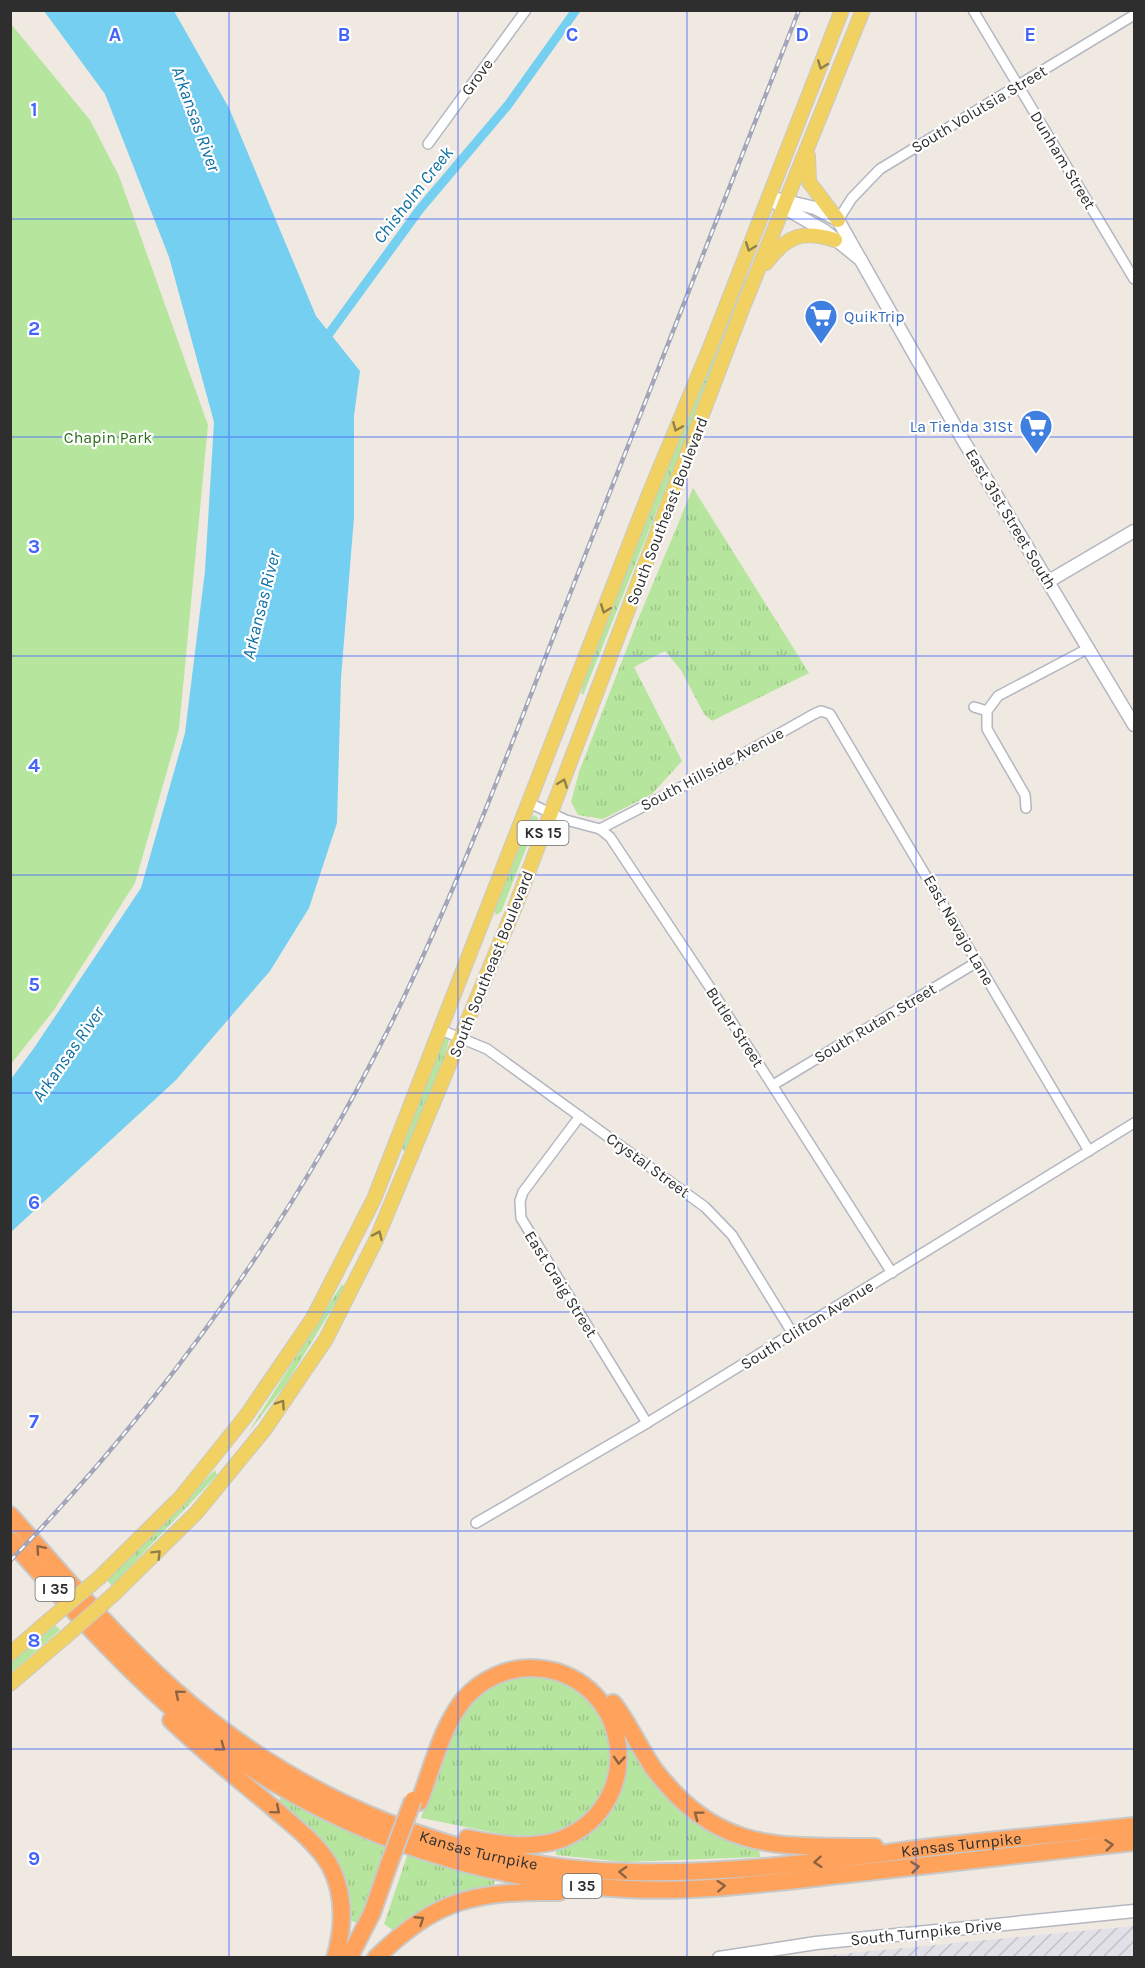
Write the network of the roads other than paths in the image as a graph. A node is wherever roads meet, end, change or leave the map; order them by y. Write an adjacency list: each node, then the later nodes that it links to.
1 (526, 10): 7 (street, Grove)
2 (842, 10): 9 (main road, South Southeast Boulevard / KS 15, one-way to 9)
3 (863, 10): 8 (main road, South Southeast Boulevard / KS 15)
4 (973, 10): 6 (street, Dunham Street)
5 (1134, 16): 6 (street, South Volutsia Street)
6 (1017, 84): 11 (street, South Volutsia Street); 15 (street, Dunham Street)
7 (428, 144)
8 (809, 145): 10 (main road, South Southeast Boulevard / KS 15); 11 (main road)
9 (769, 197): 10 (main road); 23 (main road, South Southeast Boulevard / KS 15, one-way to 23)
10 (785, 205): 11 (main road); 12 (main road); 14 (main road, South Southeast Boulevard / KS 15)
11 (838, 220): 13 (main road, East 31st Street South)
12 (835, 240): 13 (main road); 14 (main road)
13 (862, 260): 17 (main road, East 31st Street South)
14 (756, 277): 25 (main road, South Southeast Boulevard / KS 15, one-way to 14)
15 (1134, 279)
16 (1134, 531): 17 (main road)
17 (1049, 581): 18 (main road, East 31st Street South)
18 (1089, 648): 21 (street); 22 (main road, East 31st Street South)
19 (974, 707): 21 (street)
20 (825, 711): 26 (street, South Hillside Avenue); 27 (street, East Navajo Lane)
21 (987, 711): 24 (street)
22 (1134, 724)
23 (529, 803): 25 (street); 28 (main road, South Southeast Boulevard / KS 15)
24 (1026, 808)
25 (551, 813): 26 (street); 29 (main road, South Southeast Boulevard / KS 15)
26 (600, 829): 30 (street, Butler Street)
27 (977, 962): 30 (street, South Rutan Street); 33 (street, East Navajo Lane)
28 (441, 1030): 29 (street, Crystal Street); 41 (main road, South Southeast Boulevard / KS 15, bridge)
29 (462, 1037): 31 (street, Crystal Street); 42 (main road, South Southeast Boulevard / KS 15, one-way to 29, bridge)
30 (773, 1085): 34 (street, Butler Street)
31 (580, 1116): 35 (street, Crystal Street); 36 (street, East Craig Street)
32 (1134, 1123): 33 (street, South Clifton Avenue)
33 (1089, 1152): 34 (street, South Clifton Avenue)
34 (892, 1273): 35 (street, South Clifton Avenue)
35 (793, 1334): 36 (street, South Clifton Avenue)
36 (647, 1423): 38 (street, South Clifton Avenue)
37 (10, 1515): 43 (highway, Kansas Turnpike / I 35, one-way to 37)
38 (476, 1522)
39 (10, 1540): 40 (highway, Kansas Turnpike / I 35)
40 (99, 1638): 49 (highway, Kansas Turnpike / I 35, one-way to 49); 51 (highway, one-way to 51)
41 (10, 1654)
42 (10, 1684)
43 (218, 1725): 44 (highway, one-way to 43); 47 (highway, Kansas Turnpike / I 35, one-way to 43)
44 (416, 1801): 47 (highway, one-way to 44); 48 (highway, bridge)
45 (1134, 1826): 47 (highway, Kansas Turnpike / I 35)
46 (1134, 1842): 49 (highway, Kansas Turnpike / I 35, one-way to 46)
47 (918, 1849)
48 (393, 1865): 52 (highway); 53 (highway)
49 (681, 1889): 54 (highway, one-way to 49)
50 (1134, 1911): 55 (main road, South Turnpike Drive)
51 (335, 1958)
52 (349, 1958)
53 (361, 1958)
54 (376, 1958)
55 (719, 1958)

